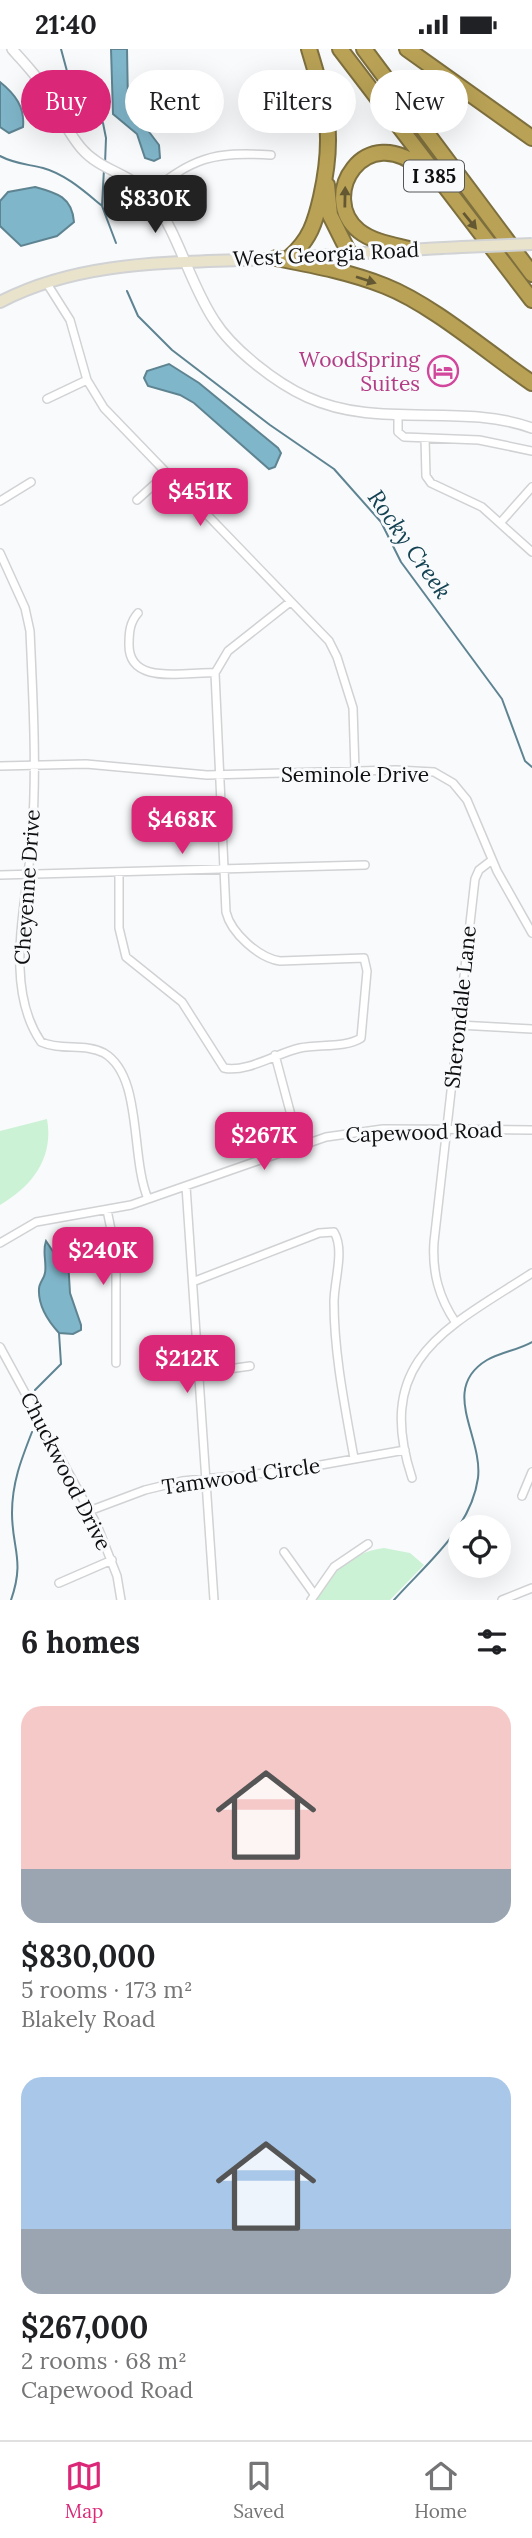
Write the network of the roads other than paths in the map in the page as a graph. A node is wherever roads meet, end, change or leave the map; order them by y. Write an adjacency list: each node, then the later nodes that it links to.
1 (12, 49): 10 (street)
2 (309, 49): 8 (highway)
3 (340, 49): 9 (highway, I 385)
4 (364, 49): 16 (highway, I 385)
5 (407, 49): 6 (highway)
6 (532, 138)
7 (271, 155): 10 (street)
8 (326, 173): 13 (highway); 14 (highway)
9 (444, 189): 12 (highway, one-way to 9); 18 (highway, I 385, one-way to 18)
10 (148, 194): 15 (street)
11 (532, 244): 12 (main road, West Georgia Road, bridge)
12 (409, 249): 13 (main road, West Georgia Road)
13 (349, 253): 14 (main road, West Georgia Road)
14 (283, 258): 15 (main road, West Georgia Road); 21 (highway, one-way to 21)
15 (186, 261): 17 (main road, West Georgia Road); 23 (street)
16 (532, 274)
17 (46, 282): 19 (main road, West Georgia Road); 20 (street)
18 (532, 300)
19 (0, 302)
20 (87, 380): 22 (street); 27 (street)
21 (532, 383)
22 (47, 399)
23 (398, 415): 24 (street); 25 (street)
24 (532, 428)
25 (425, 438): 26 (street); 32 (street)
26 (532, 451)
27 (167, 473): 30 (street); 35 (street)
28 (31, 482): 31 (street)
29 (532, 487): 32 (street)
30 (137, 500)
31 (0, 501)
32 (501, 522): 33 (street)
33 (532, 552)
34 (0, 553): 38 (street, Cheyenne Drive)
35 (290, 602): 37 (street); 40 (street)
36 (138, 613): 37 (street)
37 (215, 673): 41 (street)
38 (32, 765): 39 (street, Seminole Drive); 41 (street, Seminole Drive); 46 (street, Cheyenne Drive)
39 (0, 766)
40 (355, 771): 41 (street, Seminole Drive); 42 (street, Seminole Drive)
41 (220, 775): 44 (street)
42 (492, 860): 48 (street, Seminole Drive); 49 (street, Sherondale Lane)
43 (365, 865): 44 (street)
44 (224, 869): 45 (street); 51 (street)
45 (119, 872): 46 (street); 51 (street)
46 (28, 874): 47 (street); 56 (street, Cheyenne Drive)
47 (0, 875)
48 (532, 933)
49 (458, 1025): 50 (street); 52 (street, Sherondale Lane)
50 (532, 1029)
51 (275, 1055): 54 (street)
52 (447, 1128): 53 (street, Capewood Road); 54 (street, Capewood Road); 61 (street, Sherondale Lane)
53 (532, 1130)
54 (299, 1145): 55 (street, Capewood Road)
55 (186, 1186): 56 (street, Capewood Road); 60 (street)
56 (148, 1199): 57 (street, Capewood Road)
57 (107, 1210): 58 (street, Capewood Road); 63 (street)
58 (0, 1244)
59 (532, 1273): 61 (street)
60 (195, 1281): 65 (street); 67 (street)
61 (456, 1323): 66 (street)
62 (1, 1351): 72 (street, Chuckwood Drive)
63 (116, 1363)
64 (250, 1366): 65 (street)
65 (200, 1373): 69 (street)
66 (405, 1450): 67 (street, Tamwood Circle); 70 (street)
67 (354, 1458): 69 (street, Tamwood Circle)
68 (532, 1472): 71 (street)
69 (206, 1478): 72 (street, Tamwood Circle); 80 (street)
70 (412, 1478)
71 (522, 1496)
72 (89, 1511): 75 (street, Chuckwood Drive)
73 (368, 1544): 78 (street)
74 (284, 1552): 78 (street)
75 (112, 1560): 76 (street); 79 (street, Chuckwood Drive)
76 (59, 1583)
77 (532, 1588): 81 (street)
78 (313, 1597)
79 (121, 1600)
80 (214, 1600)
81 (502, 1600)

